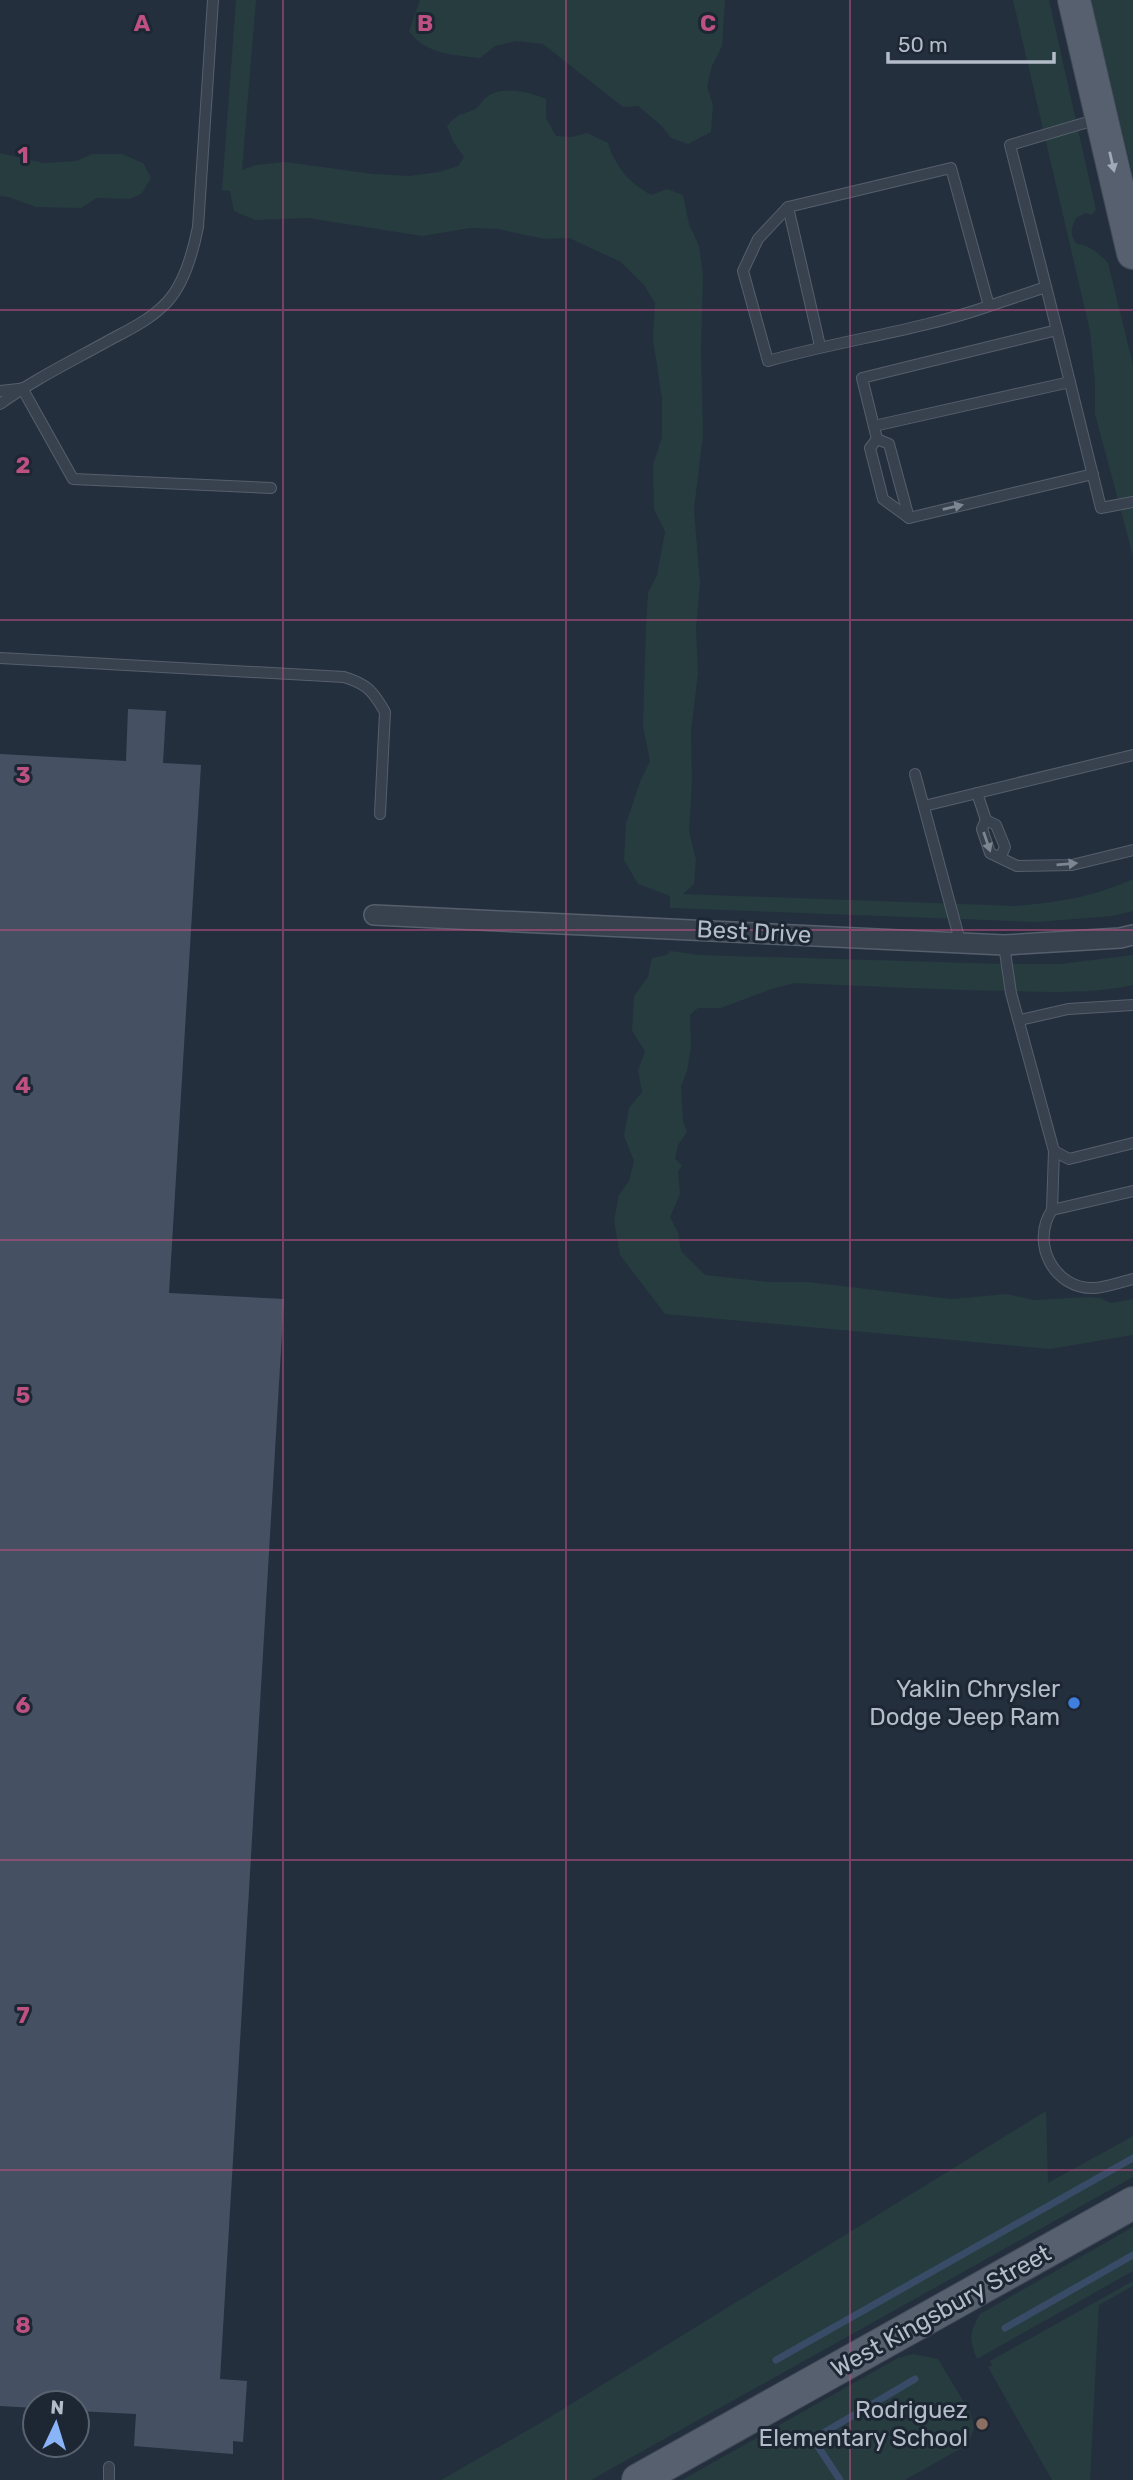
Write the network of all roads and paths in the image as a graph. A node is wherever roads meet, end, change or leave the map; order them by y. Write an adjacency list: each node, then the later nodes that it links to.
1 (213, 0): 11 (lane)
2 (1074, 0): 3 (main road)
3 (1102, 118): 5 (main road, one-way to 5); 6 (lane)
4 (788, 207): 7 (lane); 9 (lane); 9 (lane)
5 (1133, 253)
6 (1046, 287): 7 (lane); 8 (lane)
7 (989, 306): 9 (lane)
8 (1057, 330): 10 (lane); 14 (lane)
9 (820, 346)
10 (1070, 382): 14 (lane); 16 (lane)
11 (22, 388): 12 (lane); 13 (lane); 17 (lane)
12 (0, 391)
13 (0, 404)
14 (874, 426): 15 (lane)
15 (877, 439): 19 (lane); 19 (lane)
16 (1093, 474): 18 (lane); 19 (lane, one-way to 16)
17 (271, 488)
18 (1133, 502)
19 (909, 517)
20 (0, 658): 25 (lane)
21 (1133, 755): 23 (lane)
22 (915, 774): 24 (lane)
23 (977, 793): 24 (lane); 26 (lane)
24 (924, 807): 31 (lane)
25 (380, 814)
26 (986, 820): 28 (lane); 28 (lane, one-way to 28)
27 (1133, 850): 28 (lane, one-way to 27)
28 (1002, 856)
29 (374, 915): 31 (street, Best Drive)
30 (1133, 935): 32 (street, Best Drive)
31 (960, 941): 32 (street, Best Drive)
32 (1004, 945): 34 (lane)
33 (1133, 1005): 34 (lane)
34 (1020, 1020): 36 (lane)
35 (1133, 1143): 36 (lane)
36 (1054, 1151): 38 (lane)
37 (1133, 1191): 38 (lane)
38 (1052, 1210): 39 (lane)
39 (1133, 1279)
40 (1133, 2203): 43 (main road, West Kingsbury Street)
41 (109, 2467): 42 (lane)
42 (109, 2480)
43 (638, 2480)

